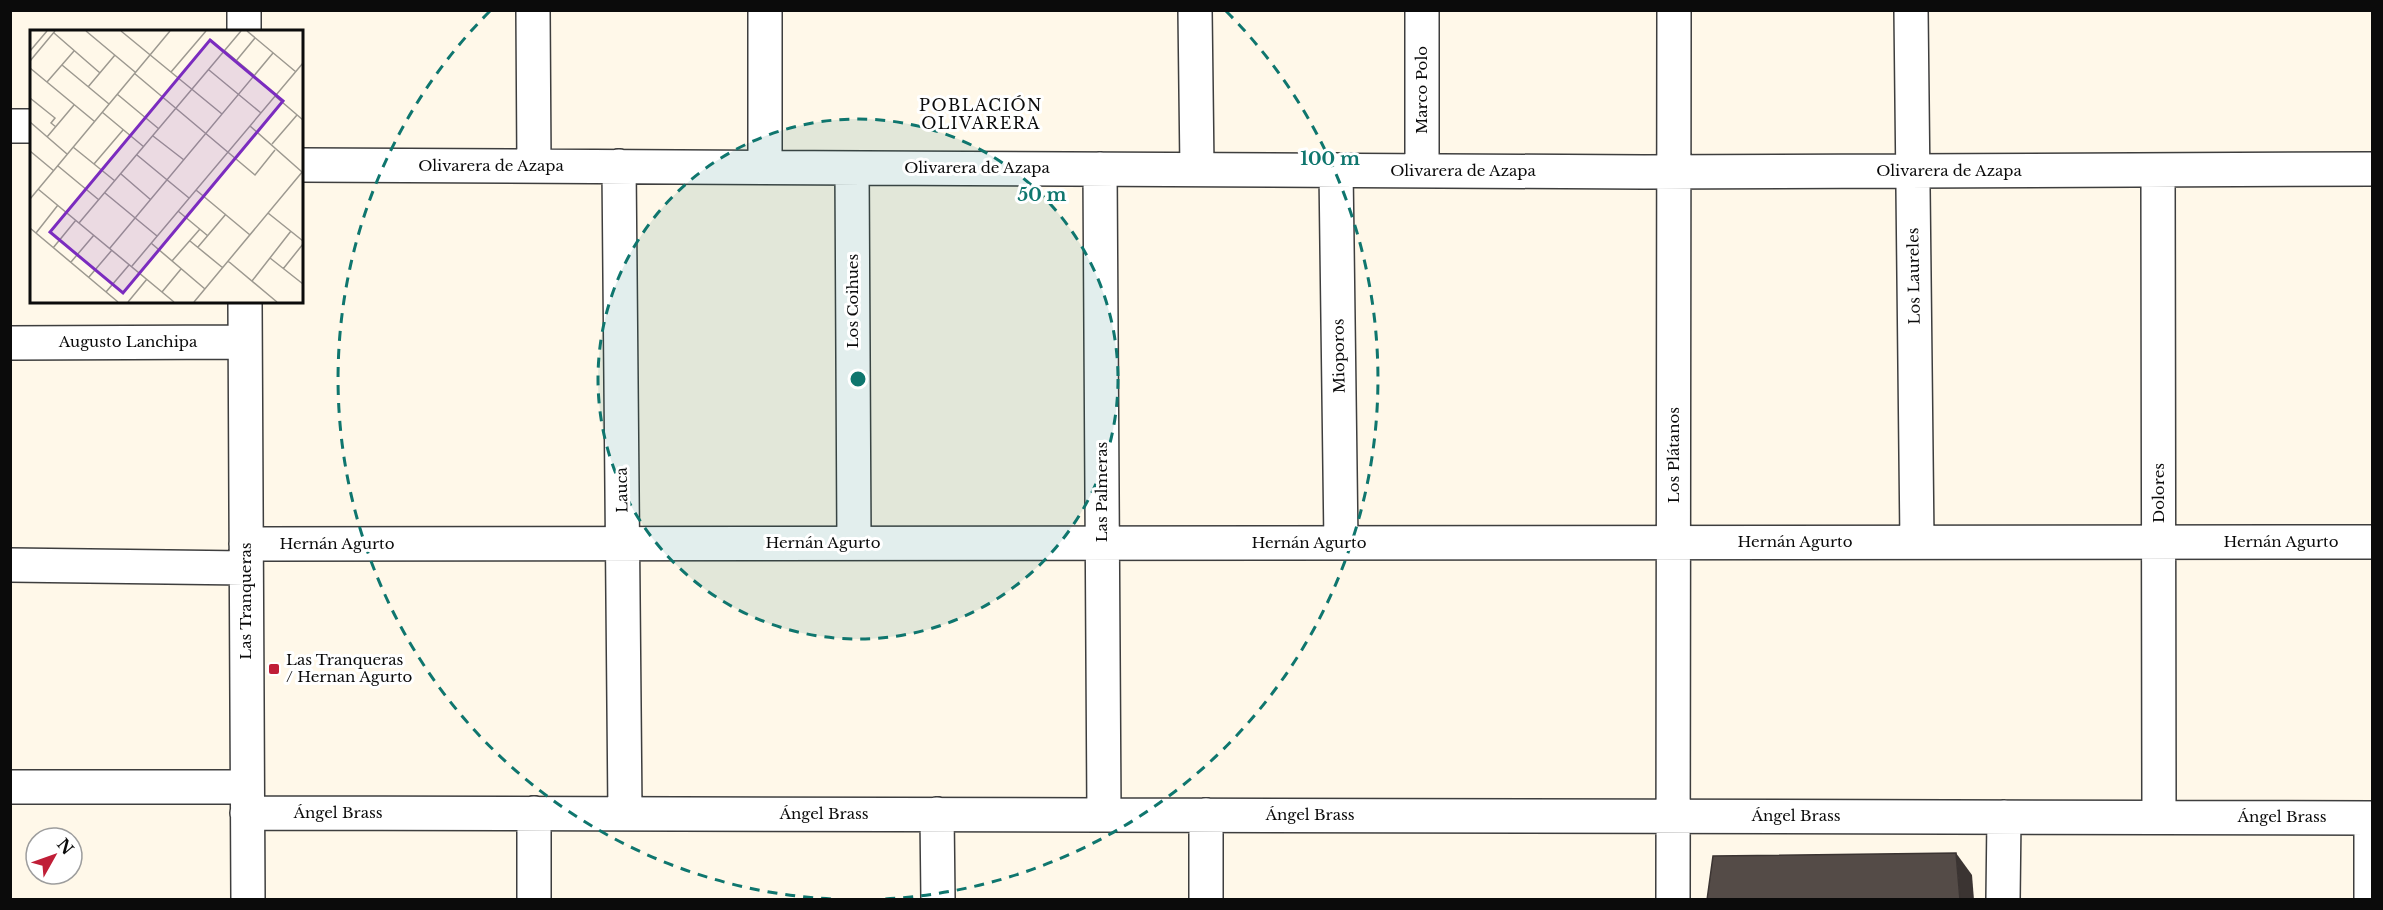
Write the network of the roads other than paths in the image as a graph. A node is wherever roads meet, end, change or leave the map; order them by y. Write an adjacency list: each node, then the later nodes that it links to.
1 (244, 10): 8 (street)
2 (533, 10): 12 (street)
3 (765, 10): 14 (street)
4 (1195, 10): 17 (street)
5 (1422, 10): 20 (street, Marco Polo)
6 (1674, 10): 23 (street, Los Plátanos)
7 (1911, 10): 22 (street, Los Laureles)
8 (244, 30)
9 (10, 126): 10 (street)
10 (30, 126)
11 (303, 165): 12 (street, Olivarera de Azapa)
12 (534, 166): 13 (street, Olivarera de Azapa)
13 (619, 166): 14 (street, Olivarera de Azapa); 34 (street, Lauca)
14 (765, 167): 15 (street, Olivarera de Azapa)
15 (852, 168): 16 (street, Olivarera de Azapa); 31 (street, Los Coihues)
16 (1100, 169): 17 (street, Olivarera de Azapa); 32 (street, Las Palmeras)
17 (1197, 169): 19 (street, Olivarera de Azapa)
18 (2373, 169): 21 (street, Olivarera de Azapa)
19 (1336, 170): 20 (street, Olivarera de Azapa); 33 (street, Mioporos)
20 (1422, 170): 23 (street, Olivarera de Azapa)
21 (2158, 170): 22 (street, Olivarera de Azapa); 29 (street, Dolores)
22 (1913, 171): 23 (street, Olivarera de Azapa); 28 (street, Los Laureles)
23 (1674, 172): 27 (street, Los Plátanos)
24 (245, 303): 25 (street, Las Tranqueras)
25 (246, 342): 26 (street, Augusto Lanchipa); 35 (street, Las Tranqueras)
26 (10, 343)
27 (1674, 542): 28 (street, Hernán Agurto); 33 (street, Hernán Agurto); 44 (street, Los Plátanos)
28 (1917, 542): 29 (street, Hernán Agurto)
29 (2159, 542): 30 (street, Hernán Agurto); 46 (street, Dolores)
30 (2373, 542)
31 (854, 543): 32 (street, Hernán Agurto); 34 (street, Hernán Agurto)
32 (1102, 543): 33 (street, Hernán Agurto); 42 (street, Las Palmeras)
33 (1341, 543)
34 (623, 544): 35 (street, Hernán Agurto); 40 (street, Lauca)
35 (246, 556): 36 (street, Hernán Agurto); 38 (street, Las Tranqueras)
36 (10, 565)
37 (10, 787): 38 (street, Ángel Brass)
38 (247, 800): 39 (street, Ángel Brass); 48 (street, Las Tranqueras)
39 (534, 813): 40 (street, Ángel Brass); 49 (street)
40 (624, 813): 41 (street, Ángel Brass)
41 (937, 814): 42 (street, Ángel Brass); 50 (street)
42 (1104, 814): 43 (street, Ángel Brass)
43 (1206, 815): 44 (street, Ángel Brass); 51 (street)
44 (1673, 816): 45 (street, Ángel Brass); 52 (street, Los Plátanos)
45 (2004, 817): 46 (street, Ángel Brass); 53 (street)
46 (2159, 817): 47 (street, Ángel Brass)
47 (2372, 818): 54 (street)
48 (248, 900)
49 (534, 900)
50 (938, 900)
51 (1206, 900)
52 (1673, 900)
53 (2003, 900)
54 (2371, 900)

